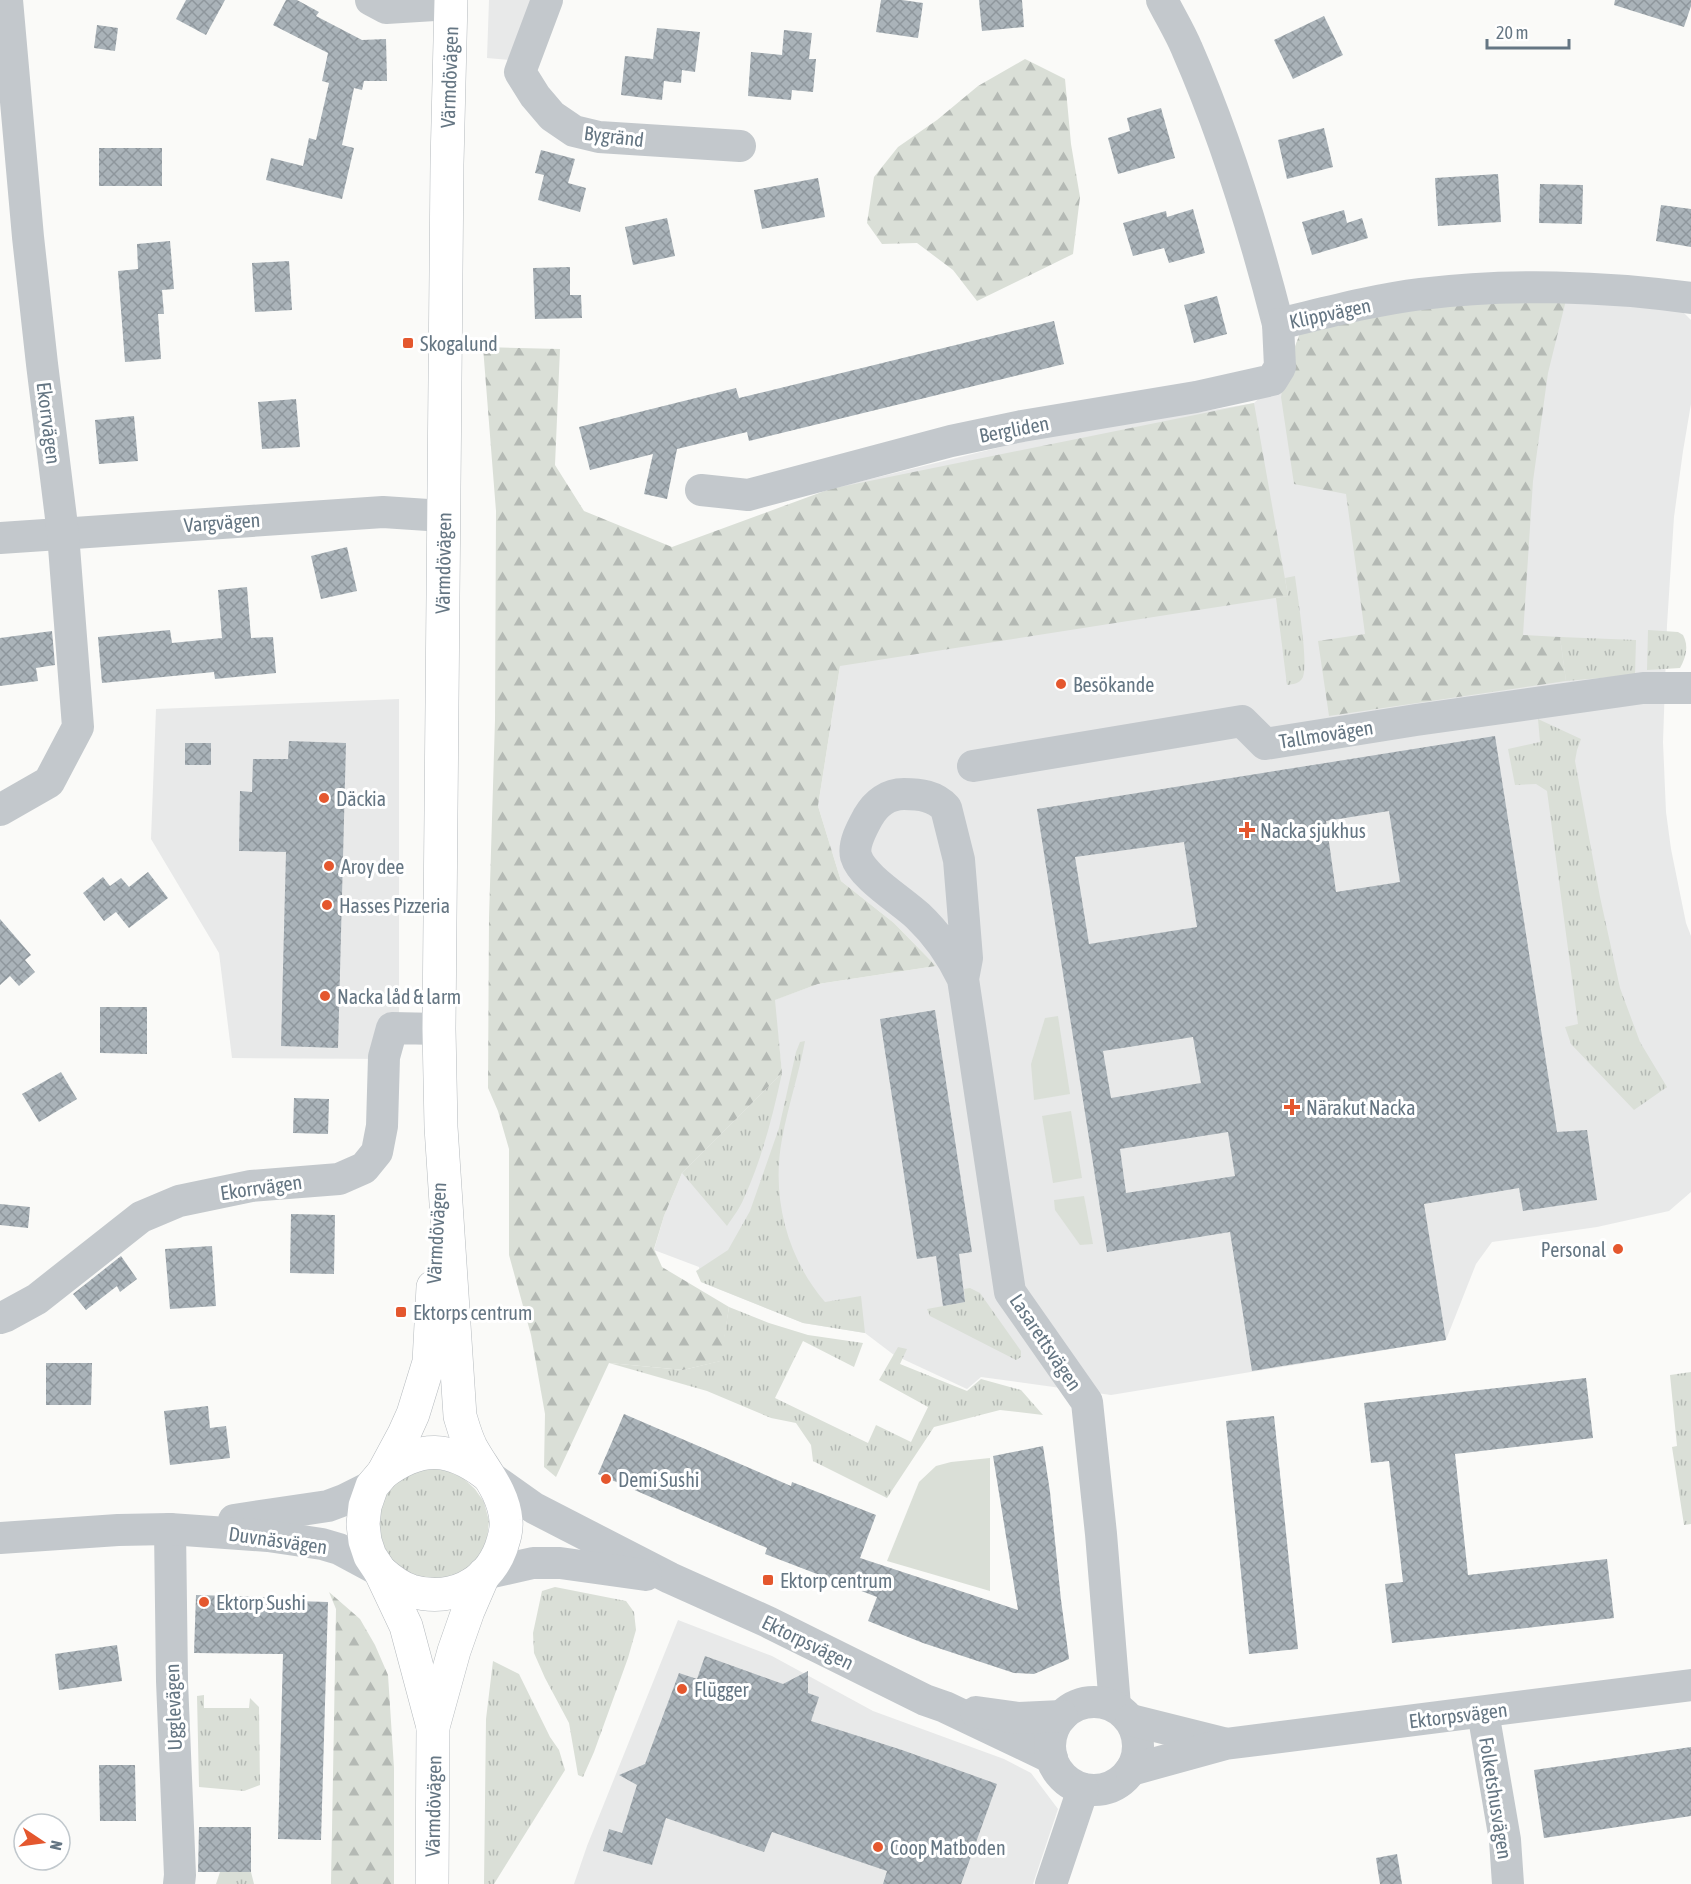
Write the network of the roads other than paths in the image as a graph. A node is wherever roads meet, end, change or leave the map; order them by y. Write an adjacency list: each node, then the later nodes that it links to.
1 (7, 0): 11 (street, Ekorrvägen)
2 (371, 0): 5 (street)
3 (547, 0): 6 (street, Bygränd)
4 (1162, 0): 8 (street, Klippvägen)
5 (451, 2): 10 (main road, Värmdövägen)
6 (740, 146)
7 (1691, 297): 8 (street, Klippvägen)
8 (1278, 324): 9 (street, Bergliden)
9 (701, 490)
10 (443, 516): 11 (street, Vargvägen); 17 (main road, Värmdövägen)
11 (63, 534): 12 (street, Vargvägen); 15 (street, Ekorrvägen)
12 (0, 538)
13 (1691, 688): 14 (street, Tallmovägen)
14 (973, 766)
15 (0, 810)
16 (963, 979): 16 (street, Lasarettsvägen); 30 (street, Lasarettsvägen)
17 (439, 1029): 18 (main road, Värmdövägen); 19 (street, Ekorrvägen)
18 (441, 1127): 20 (main road, Värmdövägen); 21 (main road, Värmdövägen)
19 (0, 1318)
20 (486, 1474): 21 (main road, Värmdövägen); 25 (main road, Värmdövägen); 26 (street, Ektorpsvägen)
21 (378, 1480): 22 (street, Duvnäsvägen); 24 (main road, Värmdövägen)
22 (171, 1529): 23 (street, Duvnäsvägen); 24 (street, Duvnäsvägen); 37 (street, Ugglevägen)
23 (0, 1538)
24 (380, 1571): 25 (main road, Värmdövägen); 32 (main road, Värmdövägen)
25 (484, 1574): 26 (street, Ektorpsvägen); 32 (main road, Värmdövägen)
26 (670, 1578): 28 (street, Ektorpsvägen)
27 (1691, 1685): 29 (street, Ektorpsvägen)
28 (945, 1707): 31 (street, Ektorpsvägen); 34 (street, Ektorpsvägen)
29 (1483, 1712): 33 (street, Ektorpsvägen); 40 (street, Folketshusvägen)
30 (1123, 1713): 31 (street); 33 (street, Ektorpsvägen); 35 (street)
31 (1062, 1716): 34 (street)
32 (434, 1727): 38 (main road, Värmdövägen)
33 (1225, 1744): 35 (street, Ektorpsvägen)
34 (1052, 1758): 36 (street)
35 (1131, 1770): 36 (street)
36 (1083, 1789): 39 (street)
37 (179, 1884)
38 (432, 1884)
39 (1051, 1884)
40 (1508, 1884)

